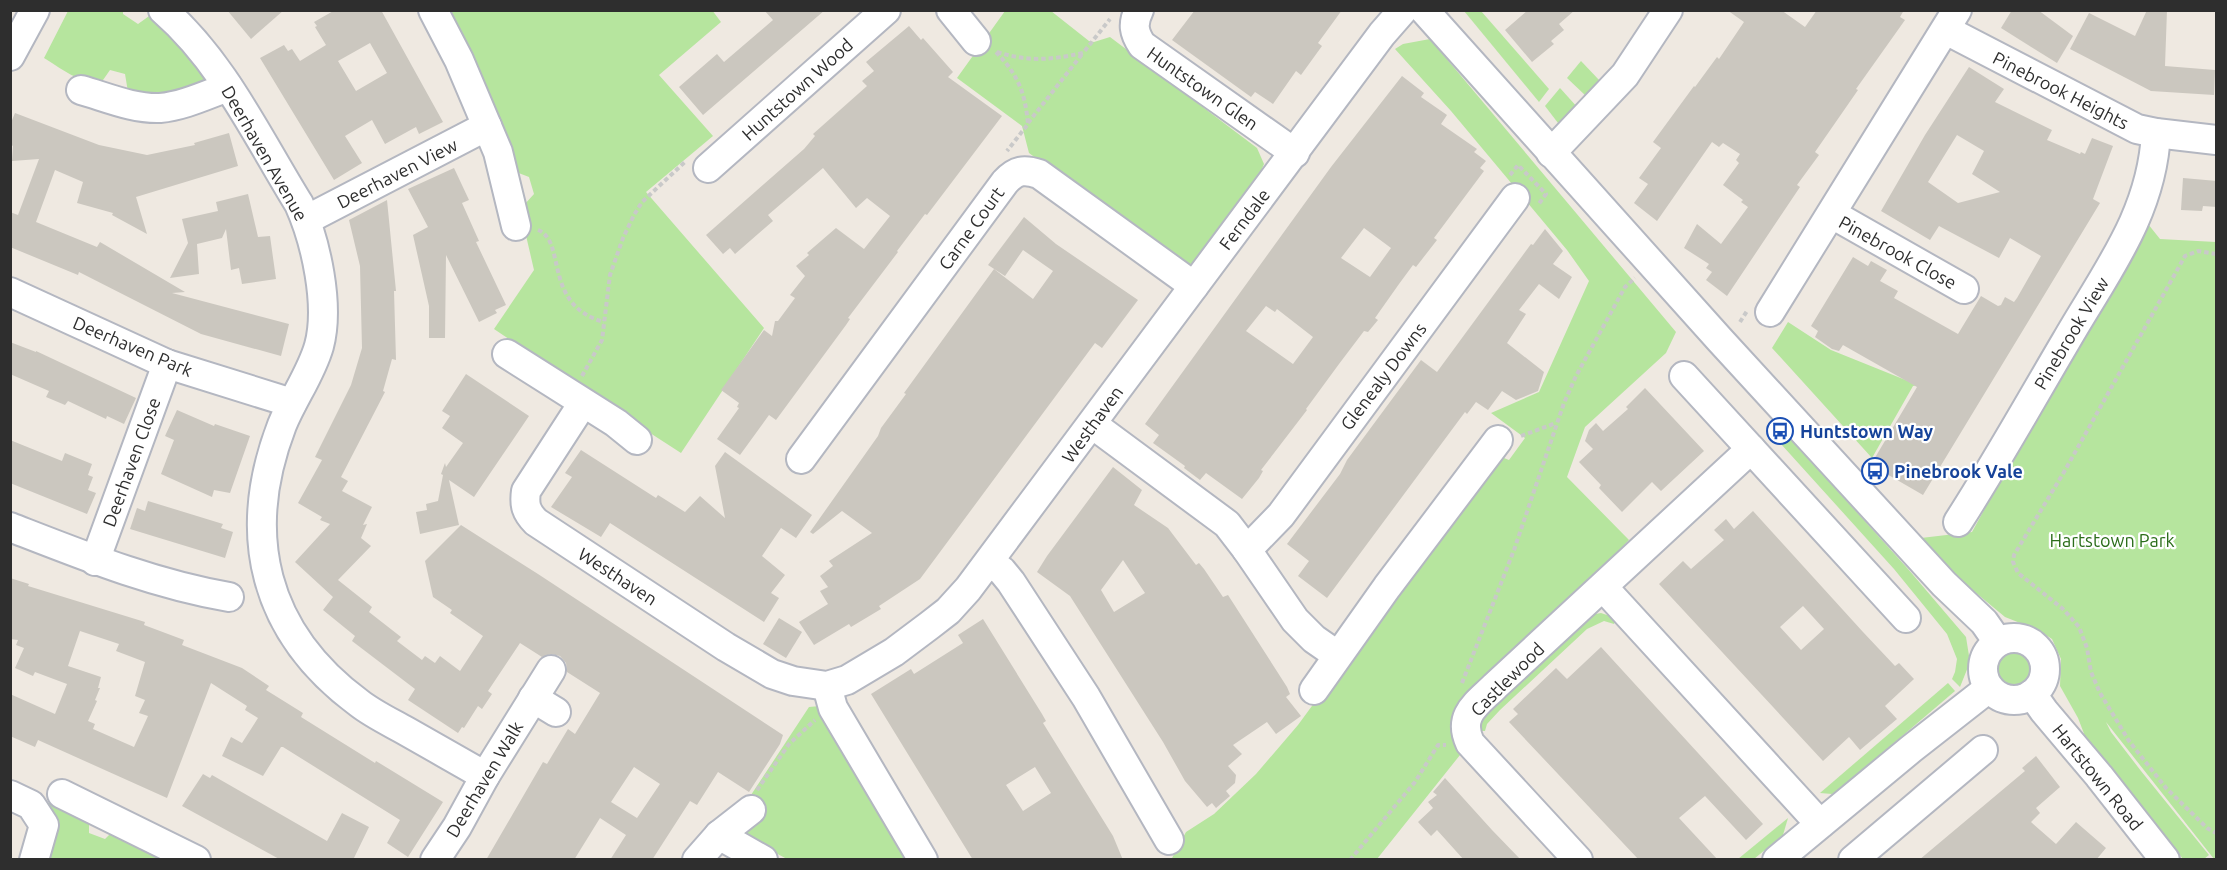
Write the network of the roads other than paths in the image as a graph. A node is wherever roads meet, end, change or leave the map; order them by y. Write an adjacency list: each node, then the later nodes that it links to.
1 (35, 10): 12 (street)
2 (163, 10): 13 (street, Deerhaven Avenue)
3 (433, 10): 15 (street)
4 (886, 10): 20 (street, Huntstown Wood)
5 (951, 10): 11 (street)
6 (1139, 10): 18 (street, Huntstown Glen)
7 (1403, 10): 18 (street, Ferndale)
8 (1424, 10): 19 (street)
9 (1668, 10): 19 (street)
10 (1952, 20): 16 (street, Pinebrook Heights); 22 (street)
11 (986, 47)
12 (10, 56)
13 (228, 87): 14 (street); 23 (street, Deerhaven Avenue)
14 (81, 90)
15 (487, 126): 23 (street, Deerhaven View); 24 (street)
16 (2156, 133): 17 (street, Pinebrook Heights); 39 (street, Pinebrook View)
17 (2217, 140)
18 (1295, 153): 25 (street, Ferndale)
19 (1551, 153): 47 (street)
20 (699, 163)
21 (1518, 197): 41 (street, Glenealy Downs)
22 (1832, 214): 26 (street, Pinebrook Close); 28 (street)
23 (306, 220): 33 (street, Deerhaven Avenue)
24 (516, 226)
25 (1194, 286): 34 (street, Westhaven); 38 (street, Carne Court)
26 (1964, 289)
27 (10, 292): 30 (street, Deerhaven Park)
28 (1770, 312)
29 (507, 354): 32 (street)
30 (167, 364): 33 (street, Deerhaven Park); 42 (street, Deerhaven Close)
31 (1684, 376): 37 (street)
32 (577, 399): 35 (street); 53 (street, Westhaven)
33 (292, 403): 55 (street, Deerhaven Avenue)
34 (1092, 424): 41 (street); 43 (street, Westhaven)
35 (637, 440)
36 (1498, 440): 48 (street)
37 (1751, 449): 44 (street, Castlewood); 46 (street)
38 (801, 459)
39 (1958, 522)
40 (10, 527): 42 (street)
41 (1247, 550): 48 (street)
42 (95, 561): 45 (street)
43 (990, 562): 53 (street, Westhaven); 61 (street)
44 (1603, 587): 59 (street); 69 (street, Castlewood)
45 (229, 597)
46 (1906, 618)
47 (1998, 642): 50 (street); 52 (street)
48 (1337, 655): 51 (street)
49 (551, 670): 55 (street, Deerhaven Walk)
50 (1989, 688): 52 (street); 59 (street)
51 (1314, 690)
52 (2032, 694): 62 (street, Hartstown Road)
53 (830, 697): 68 (street)
54 (1983, 750): 71 (street)
55 (485, 776): 65 (street, Deerhaven Walk)
56 (62, 794): 64 (street)
57 (10, 795): 63 (street)
58 (751, 810): 60 (street)
59 (1820, 825): 70 (street)
60 (719, 835): 66 (street); 67 (street)
61 (1169, 840)
62 (2164, 859)
63 (34, 860)
64 (196, 860)
65 (435, 860)
66 (697, 860)
67 (763, 860)
68 (923, 860)
69 (1578, 860)
70 (1778, 860)
71 (1853, 860)

